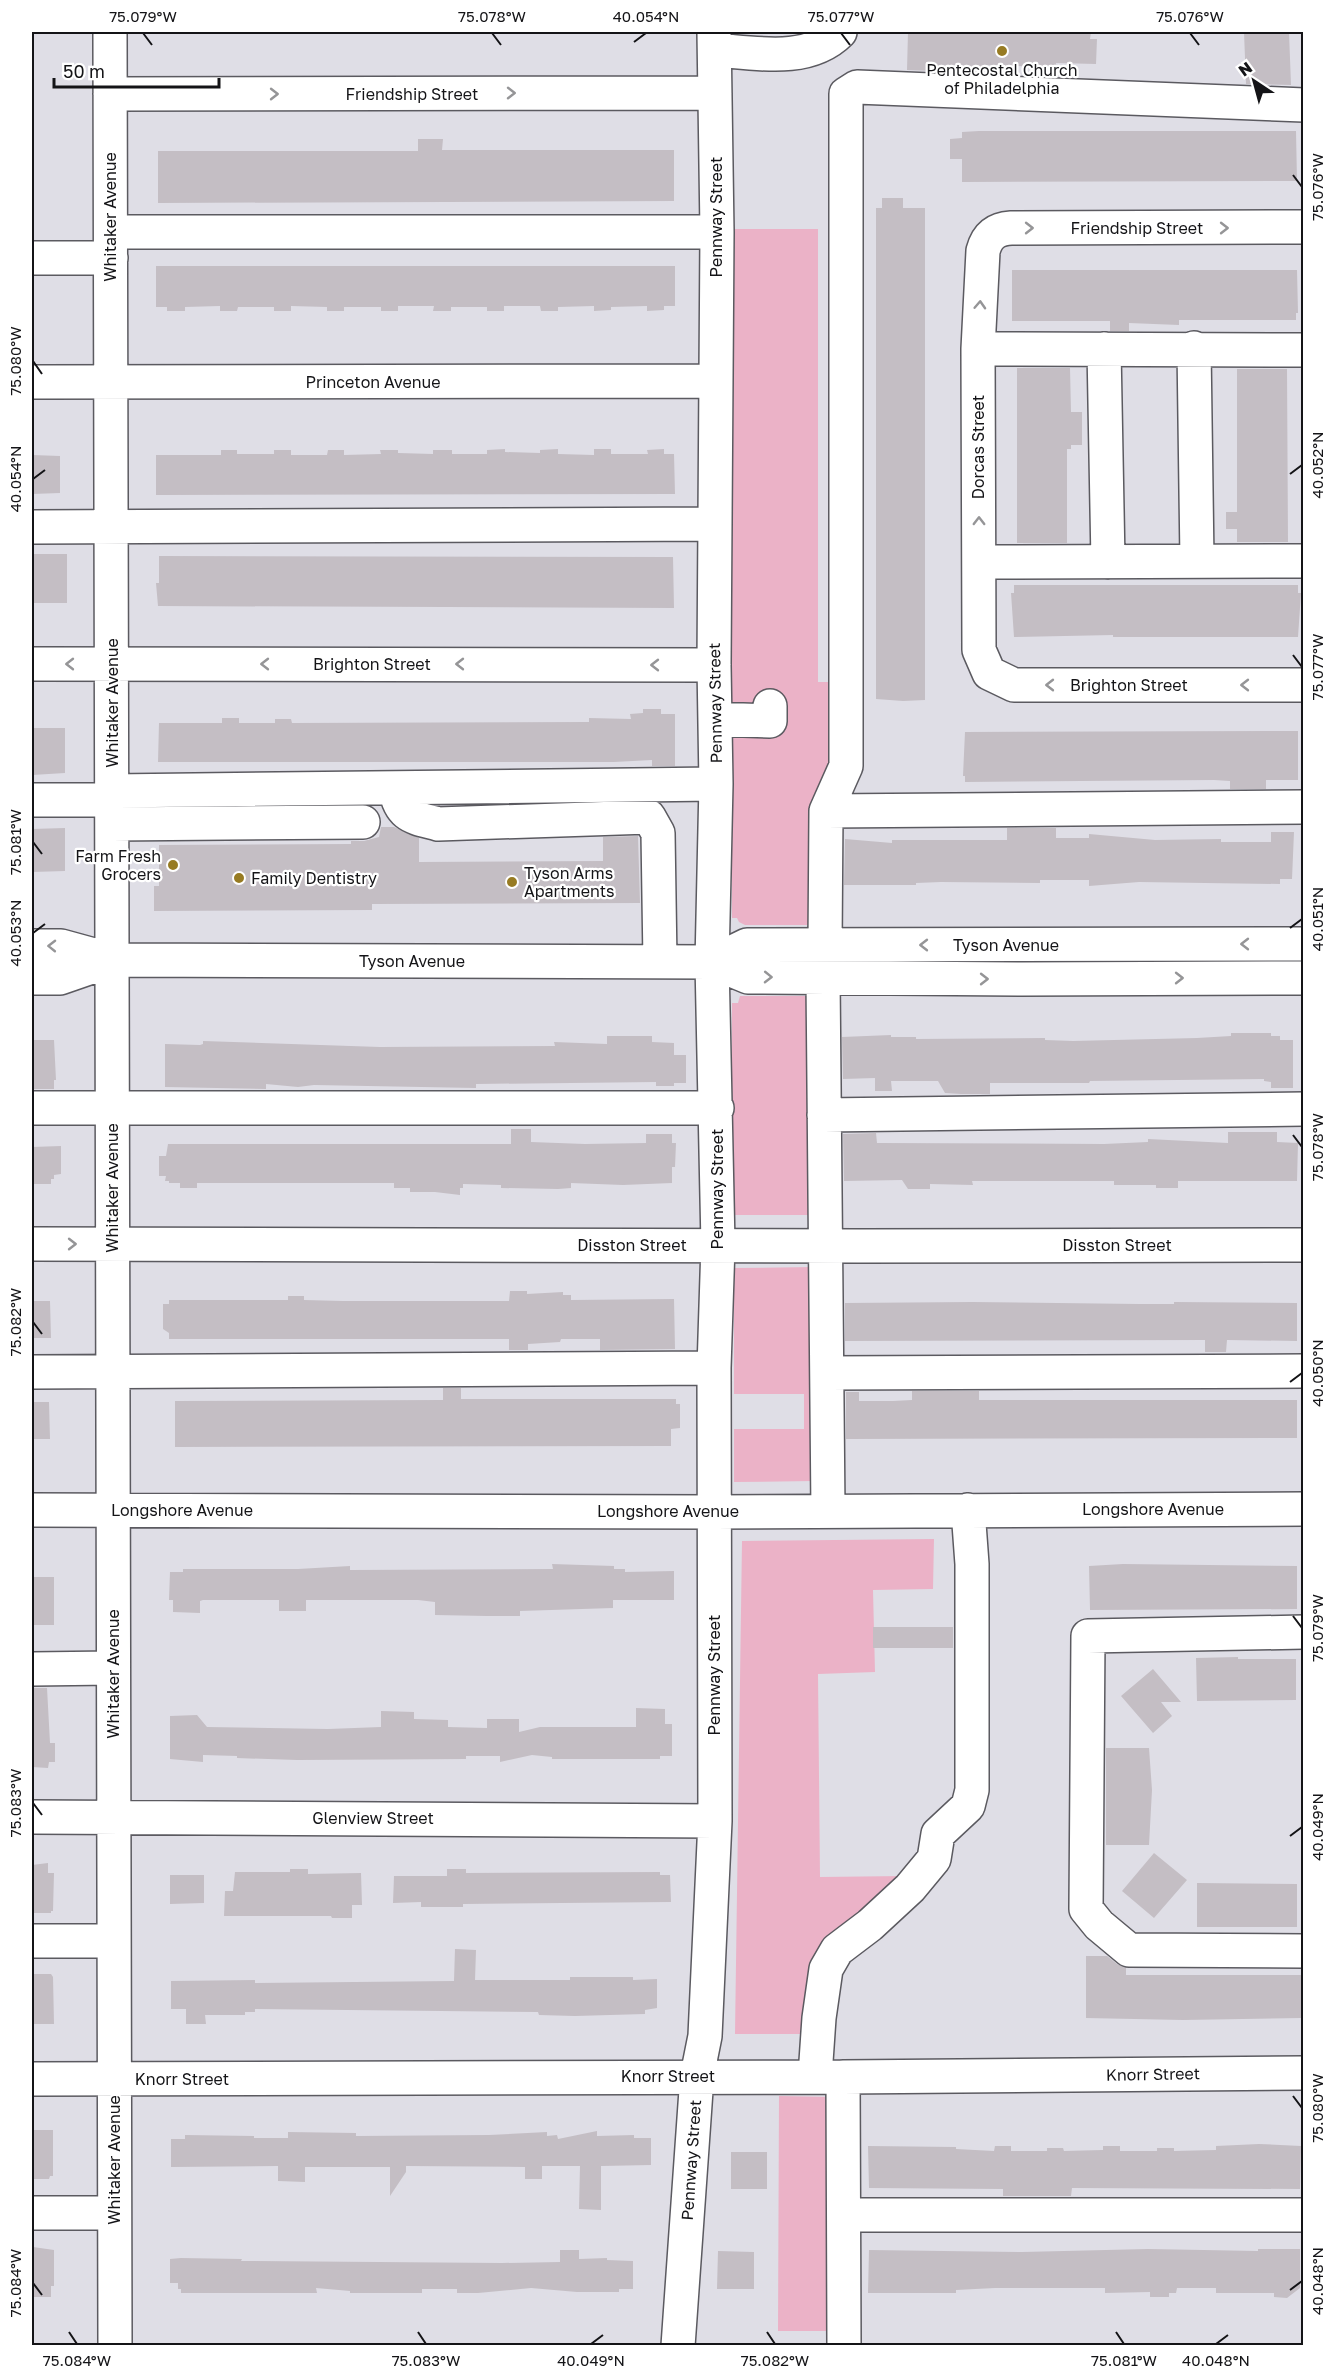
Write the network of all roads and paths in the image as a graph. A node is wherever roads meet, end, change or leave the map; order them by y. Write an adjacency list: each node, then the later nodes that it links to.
1 (110, 32): 5 (street, Whitaker Avenue)
2 (840, 32): 3 (street)
3 (714, 41): 4 (street, Pennway Street)
4 (715, 93): 5 (street, Friendship Street, one-way to 4); 8 (street, Pennway Street)
5 (110, 94): 9 (street, Whitaker Avenue)
6 (1304, 105): 38 (street)
7 (1304, 228): 10 (street, Friendship Street, one-way to 7)
8 (717, 232): 9 (street); 16 (street, Pennway Street)
9 (111, 245): 11 (street); 18 (street, Whitaker Avenue)
10 (983, 251): 14 (street, Dorcas Street, one-way to 10)
11 (32, 258)
12 (1194, 348): 13 (street); 15 (street); 22 (street)
13 (1104, 349): 14 (street); 25 (street)
14 (978, 350): 24 (street, Dorcas Street, one-way to 14)
15 (1304, 350)
16 (715, 381): 18 (street, Princeton Avenue); 19 (street, Pennway Street)
17 (32, 382): 18 (street, Princeton Avenue)
18 (111, 382): 21 (street, Whitaker Avenue)
19 (715, 524): 21 (street); 29 (street, Pennway Street)
20 (32, 528): 21 (street)
21 (111, 528): 28 (street, Whitaker Avenue)
22 (1197, 561): 23 (street); 25 (street)
23 (1304, 561)
24 (979, 562): 25 (street); 26 (street, Dorcas Street)
25 (1107, 562)
26 (979, 643): 30 (street, Brighton Street, one-way to 26)
27 (32, 664): 28 (street, Brighton Street, one-way to 27)
28 (112, 664): 29 (street, Brighton Street, one-way to 28); 36 (street, Whitaker Avenue)
29 (714, 665): 32 (street, Pennway Street)
30 (1304, 685)
31 (770, 706): 32 (street)
32 (715, 719): 33 (street, Pennway Street)
33 (716, 784): 34 (street); 45 (street, Pennway Street)
34 (395, 788): 36 (street); 44 (street)
35 (32, 800): 36 (street)
36 (112, 805): 39 (street); 43 (street, Whitaker Avenue)
37 (1304, 807): 38 (street)
38 (826, 811): 46 (street)
39 (363, 822)
40 (1304, 944): 41 (street, Tyson Avenue, one-way to 41)
41 (1022, 945): 46 (street, Tyson Avenue, one-way to 46); 49 (street)
42 (32, 946): 43 (street, Tyson Avenue, one-way to 42)
43 (112, 960): 44 (street, Tyson Avenue); 47 (street, Tyson Avenue); 51 (street, Whitaker Avenue)
44 (660, 962): 45 (street, Tyson Avenue)
45 (712, 962): 46 (street, Tyson Avenue); 52 (street, Pennway Street)
46 (824, 962): 49 (street, Tyson Avenue, one-way to 49); 54 (street)
47 (32, 978)
48 (1304, 978): 49 (street, Tyson Avenue, one-way to 48)
49 (1022, 979)
50 (32, 1108): 51 (street)
51 (112, 1108): 52 (street); 56 (street, Whitaker Avenue)
52 (717, 1108): 57 (street, Pennway Street)
53 (1304, 1109): 54 (street)
54 (824, 1115): 59 (street)
55 (32, 1244): 56 (street, Disston Street, one-way to 56)
56 (112, 1244): 57 (street, Disston Street); 63 (street, Whitaker Avenue)
57 (718, 1245): 59 (street, Disston Street); 60 (street, Pennway Street)
58 (1304, 1245): 59 (street, Disston Street)
59 (825, 1246): 64 (street)
60 (714, 1368): 63 (street); 70 (street, Pennway Street)
61 (1304, 1371): 64 (street)
62 (32, 1372): 63 (street)
63 (113, 1373): 67 (street, Whitaker Avenue)
64 (826, 1373): 69 (street)
65 (1304, 1509): 68 (street, Longshore Avenue)
66 (32, 1510): 67 (street, Longshore Avenue)
67 (113, 1510): 70 (street, Longshore Avenue); 72 (street, Whitaker Avenue)
68 (968, 1510): 69 (street, Longshore Avenue); 82 (street)
69 (828, 1511): 70 (street, Longshore Avenue)
70 (714, 1512): 76 (street, Pennway Street)
71 (1304, 1632): 79 (street)
72 (113, 1668): 73 (street); 74 (street, Whitaker Avenue)
73 (32, 1669)
74 (114, 1816): 75 (street, Glenview Street); 76 (street, Glenview Street); 78 (street, Whitaker Avenue)
75 (32, 1817)
76 (715, 1821): 81 (street, Pennway Street)
77 (32, 1941): 78 (street)
78 (114, 1941): 84 (street, Whitaker Avenue)
79 (1304, 1951)
80 (1304, 2073): 82 (street, Knorr Street)
81 (697, 2076): 82 (street, Knorr Street); 84 (street, Knorr Street); 90 (street, Pennway Street)
82 (829, 2077): 88 (street)
83 (32, 2079): 84 (street, Knorr Street)
84 (114, 2079): 86 (street, Whitaker Avenue)
85 (32, 2213): 86 (street)
86 (114, 2213): 89 (street, Whitaker Avenue)
87 (1304, 2215): 88 (street)
88 (845, 2216): 91 (street)
89 (115, 2346)
90 (678, 2346)
91 (844, 2346)

